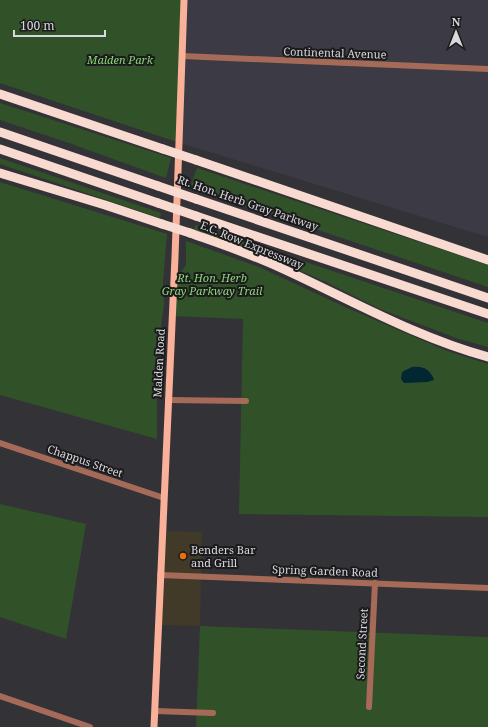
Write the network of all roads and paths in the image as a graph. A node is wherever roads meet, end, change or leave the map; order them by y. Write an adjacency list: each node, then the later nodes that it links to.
1 (184, 0): 2 (main road, Malden Road)
2 (182, 56): 3 (street, Continental Avenue); 12 (main road, Malden Road)
3 (488, 69)
4 (0, 94): 8 (highway, bridge)
5 (0, 132): 9 (highway, Rt. Hon. Herb Gray Parkway, bridge)
6 (0, 149): 10 (highway, bridge)
7 (0, 173): 11 (highway, E.C. Row Expressway, bridge)
8 (488, 260)
9 (488, 298)
10 (488, 314)
11 (488, 356)
12 (168, 400): 13 (street); 15 (main road, Malden Road)
13 (246, 401)
14 (0, 443): 15 (street, Chappus Street)
15 (164, 498): 16 (main road, Malden Road)
16 (160, 575): 17 (street, Spring Garden Road); 21 (main road, Malden Road)
17 (375, 583): 18 (street, Spring Garden Road); 20 (street, Second Street)
18 (488, 588)
19 (0, 696): 23 (street)
20 (369, 707)
21 (155, 711): 22 (street); 24 (main road, Malden Road)
22 (213, 713)
23 (90, 727)
24 (154, 727)

